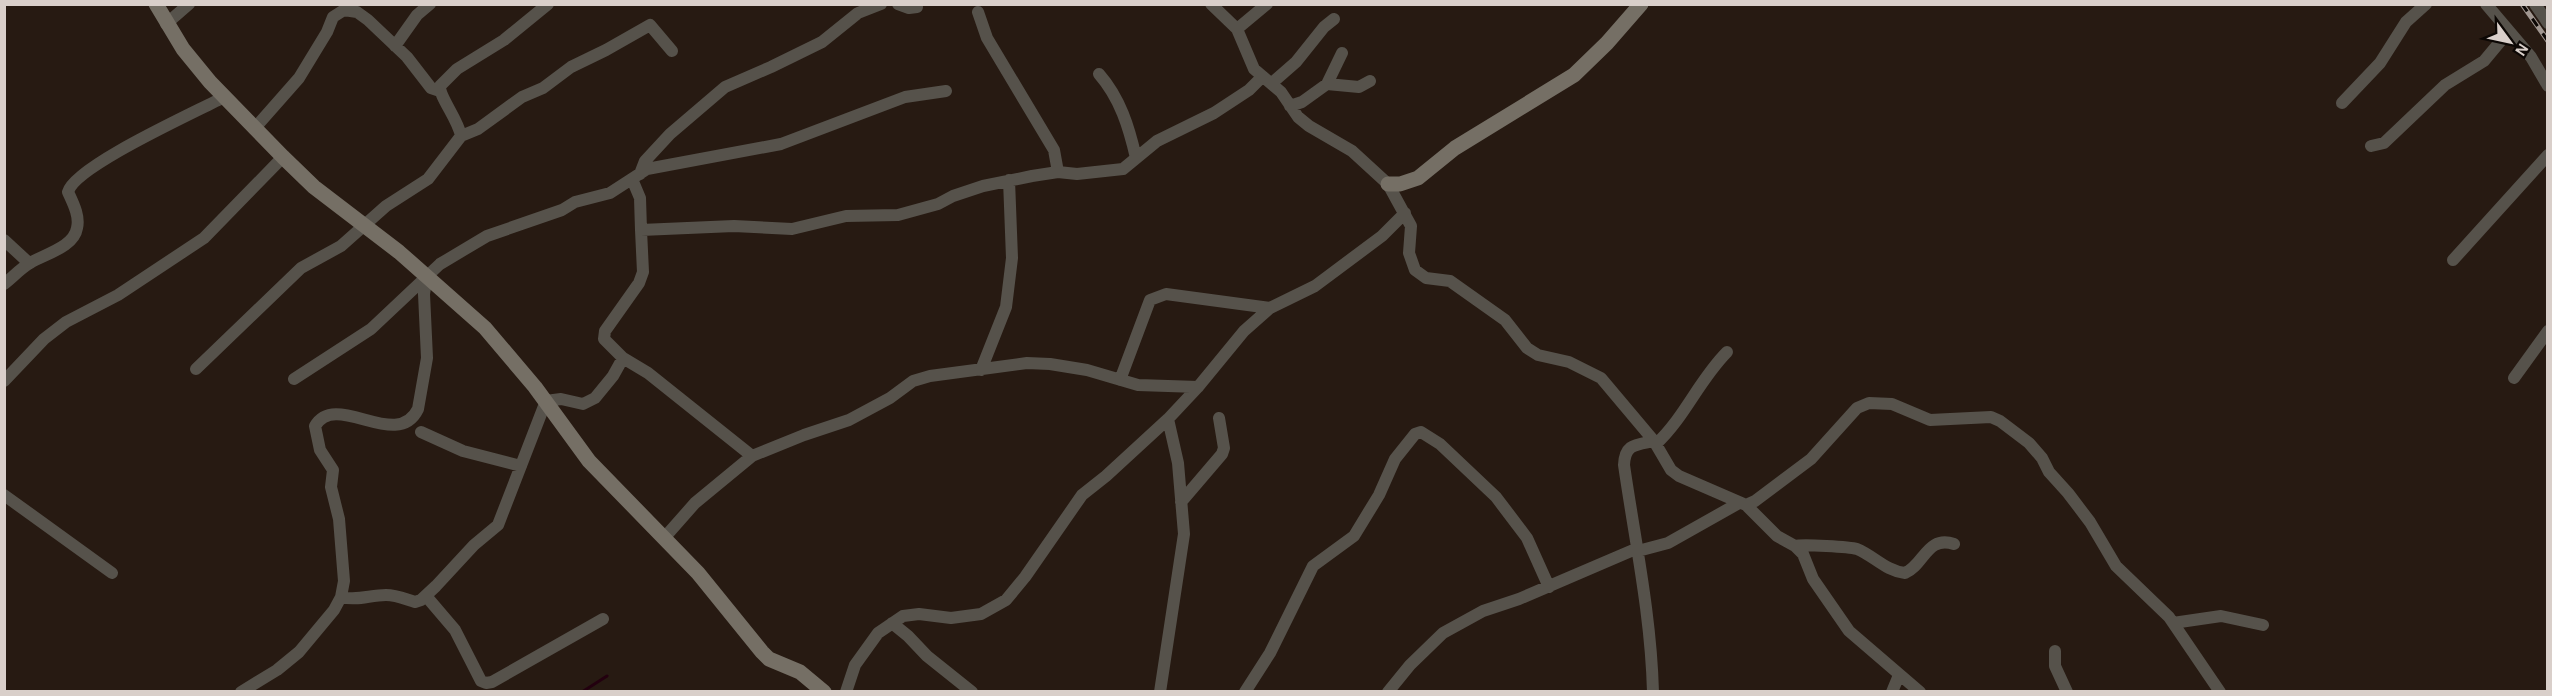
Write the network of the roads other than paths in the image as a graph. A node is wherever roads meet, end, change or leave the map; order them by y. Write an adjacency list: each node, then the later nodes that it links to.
1 (156, 4): 17 (street)
2 (189, 4): 17 (street)
3 (430, 4): 20 (street)
4 (548, 4): 28 (street)
5 (881, 4): 40 (street)
6 (898, 4): 13 (street)
7 (1210, 4): 18 (street)
8 (1267, 4): 18 (street)
9 (1641, 4): 42 (street)
10 (2426, 4): 31 (street)
11 (2486, 4): 19 (street)
12 (2535, 4): 16 (street)
13 (917, 7)
14 (978, 12): 39 (street)
15 (1334, 19): 24 (street)
16 (2547, 23)
17 (166, 24): 30 (street)
18 (1237, 29): 24 (street)
19 (2509, 31): 27 (street); 35 (street)
20 (395, 46): 28 (street); 33 (street)
21 (672, 51): 34 (street)
22 (1342, 53): 26 (street)
23 (1099, 74): 38 (street)
24 (1267, 80): 32 (street); 38 (street)
25 (1370, 81): 26 (street)
26 (1327, 84): 32 (street)
27 (2547, 86)
28 (440, 91): 34 (street)
29 (946, 91): 40 (street)
30 (224, 97): 33 (street); 48 (street)
31 (2342, 103)
32 (1290, 106): 42 (street)
33 (254, 129): 37 (street)
34 (461, 136): 44 (street)
35 (2370, 146)
36 (2547, 155): 47 (street)
37 (283, 157): 44 (street); 60 (street)
38 (1136, 158): 39 (street)
39 (1058, 172): 41 (street)
40 (636, 176): 45 (street); 49 (street)
41 (1009, 180): 45 (street); 56 (street)
42 (1388, 184): 43 (street)
43 (1405, 213): 51 (street); 66 (street)
44 (364, 225): 49 (street); 55 (street)
45 (641, 230): 54 (street)
46 (4, 240): 48 (street)
47 (2453, 260)
48 (29, 263): 50 (street)
49 (427, 276): 58 (street); 62 (street); 79 (street)
50 (4, 284)
51 (1270, 308): 59 (street); 61 (street)
52 (2547, 331): 57 (street)
53 (1727, 352): 66 (street)
54 (623, 358): 62 (street); 67 (street)
55 (196, 369)
56 (981, 370): 59 (street); 67 (street)
57 (2514, 378)
58 (294, 379)
59 (1120, 380): 61 (street)
60 (4, 381)
61 (1198, 387): 64 (street)
62 (546, 401): 68 (street); 72 (street)
63 (1219, 418): 70 (street)
64 (1168, 419): 70 (street); 81 (street)
65 (420, 432): 68 (street)
66 (1655, 442): 71 (street); 75 (street)
67 (752, 456): 72 (street)
68 (521, 466): 78 (street)
69 (4, 495): 76 (street)
70 (1181, 502): 90 (street)
71 (1742, 504): 74 (street); 75 (street); 82 (street)
72 (665, 537): 87 (street)
73 (1953, 544): 74 (street)
74 (1795, 546): 85 (street)
75 (1638, 549): 77 (street); 93 (street)
76 (112, 573)
77 (1550, 587): 91 (street); 92 (street)
78 (426, 596): 79 (street); 80 (street)
79 (341, 597): 86 (street)
80 (603, 619)
81 (892, 623): 88 (street); 89 (street)
82 (2173, 623): 83 (street); 97 (street)
83 (2264, 625)
84 (2055, 651): 96 (street)
85 (1899, 675): 94 (street); 95 (street)
86 (241, 692)
87 (824, 692)
88 (846, 692)
89 (972, 692)
90 (1160, 692)
91 (1245, 692)
92 (1388, 692)
93 (1653, 692)
94 (1892, 692)
95 (1920, 692)
96 (2067, 692)
97 (2220, 692)

